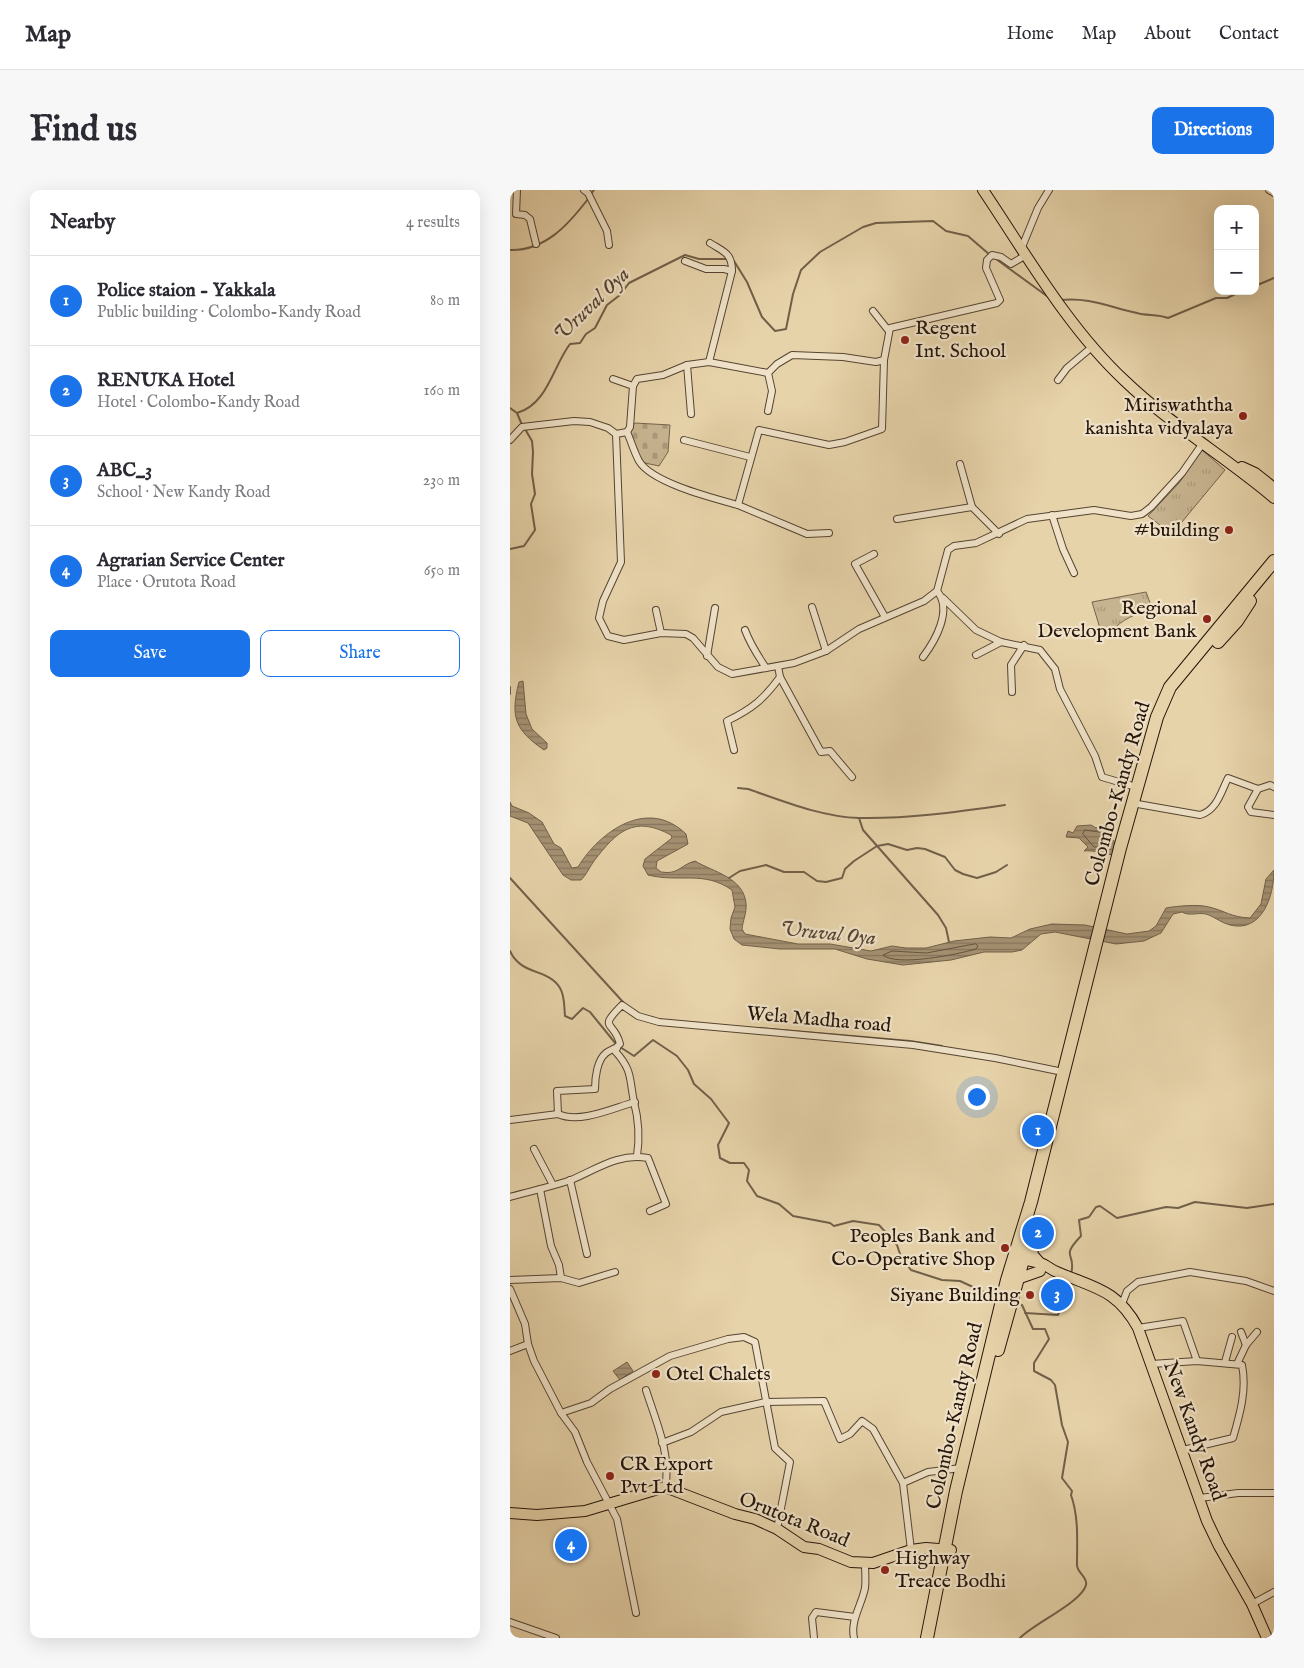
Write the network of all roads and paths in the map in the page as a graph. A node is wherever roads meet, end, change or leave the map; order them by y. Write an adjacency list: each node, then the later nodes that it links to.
1 (517, 190): 8 (street)
2 (584, 190): 9 (street)
3 (983, 190): 10 (main road)
4 (1049, 190): 10 (street)
5 (1269, 190): 6 (street)
6 (1274, 193)
7 (710, 243): 12 (street)
8 (536, 244)
9 (609, 245)
10 (1024, 251): 14 (street); 15 (main road)
11 (685, 261): 12 (street)
12 (732, 271): 17 (street)
13 (873, 310): 14 (street)
14 (888, 330): 16 (street)
15 (1092, 347): 21 (street); 29 (main road)
16 (884, 360): 19 (street); 31 (street)
17 (710, 362): 18 (street); 19 (street)
18 (687, 365): 22 (street); 24 (street)
19 (768, 373): 23 (street)
20 (613, 379): 22 (street)
21 (1058, 380)
22 (633, 386): 25 (street)
23 (768, 411)
24 (691, 414)
25 (626, 432): 26 (street); 35 (street)
26 (616, 434): 27 (street); 53 (street)
27 (510, 440)
28 (684, 440): 31 (street)
29 (1203, 443): 30 (main road); 37 (street)
30 (1216, 454): 33 (main road); 34 (main road)
31 (750, 457): 35 (street)
32 (960, 464): 36 (street)
33 (1274, 488)
34 (1274, 498)
35 (738, 505): 39 (street)
36 (972, 507): 38 (street); 40 (street)
37 (1052, 516): 40 (street); 43 (street)
38 (897, 519)
39 (829, 533)
40 (999, 534): 45 (street)
41 (874, 554): 50 (street)
42 (1274, 561): 51 (highway, Colombo-Kandy Road)
43 (1074, 573)
44 (1274, 574): 51 (highway, Colombo-Kandy Road)
45 (937, 591): 46 (street); 50 (street)
46 (943, 598): 54 (street); 59 (street)
47 (812, 607): 56 (street)
48 (715, 608): 58 (street)
49 (656, 610): 53 (street)
50 (884, 617): 56 (street)
51 (1233, 618): 66 (highway, Colombo-Kandy Road); 69 (highway, Colombo-Kandy Road)
52 (745, 630): 61 (street)
53 (661, 633): 58 (street)
54 (1001, 642): 55 (street); 57 (street)
55 (1024, 645): 63 (street); 66 (street)
56 (826, 651): 60 (street)
57 (976, 655)
58 (707, 656): 61 (street)
59 (923, 658)
60 (778, 666): 61 (street); 62 (street)
61 (766, 668)
62 (780, 676): 64 (street); 65 (street)
63 (1012, 692)
64 (734, 750)
65 (852, 777)
66 (1136, 787): 69 (highway, Colombo-Kandy Road)
67 (1274, 787): 68 (street)
68 (1258, 789): 69 (street); 70 (street)
69 (1136, 803): 71 (highway, Colombo-Kandy Road)
70 (1274, 815)
71 (1076, 1037): 73 (highway, Colombo-Kandy Road); 84 (highway, Colombo-Kandy Road)
72 (618, 1046): 73 (street, Wela Madha road); 74 (street); 75 (street)
73 (1063, 1072): 86 (highway, Colombo-Kandy Road)
74 (634, 1102): 75 (street); 78 (street)
75 (558, 1114): 76 (street)
76 (510, 1120)
77 (534, 1149): 80 (street)
78 (637, 1156): 79 (street); 83 (street)
79 (570, 1180): 80 (street); 85 (street)
80 (553, 1185): 81 (street)
81 (540, 1189): 82 (street); 89 (street)
82 (510, 1197)
83 (650, 1211)
84 (1030, 1234): 86 (highway, Colombo-Kandy Road); 87 (main road)
85 (587, 1254)
86 (1018, 1261): 87 (main road, New Kandy Road); 91 (highway, Colombo-Kandy Road)
87 (1040, 1267): 91 (main road); 94 (main road, New Kandy Road)
88 (615, 1272): 89 (street)
89 (561, 1278): 90 (street)
90 (510, 1280)
91 (1013, 1284): 95 (highway, Colombo-Kandy Road)
92 (510, 1289): 100 (street)
93 (1274, 1290): 94 (street)
94 (1122, 1304): 96 (main road, New Kandy Road)
95 (1001, 1324): 112 (highway, Colombo-Kandy Road); 120 (highway, Colombo-Kandy Road)
96 (1138, 1328): 103 (street); 105 (main road, New Kandy Road)
97 (1241, 1332): 101 (street)
98 (1257, 1332): 101 (street)
99 (1232, 1337): 104 (street)
100 (528, 1344): 102 (street); 109 (street)
101 (1246, 1346): 106 (street)
102 (510, 1351)
103 (1197, 1361): 104 (street); 105 (street)
104 (1225, 1362): 106 (street)
105 (1151, 1364): 111 (main road, New Kandy Road)
106 (1237, 1364): 111 (street)
107 (646, 1390): 110 (street)
108 (766, 1402): 109 (street); 110 (street); 113 (street); 119 (street)
109 (561, 1413): 117 (street)
110 (662, 1443): 114 (street)
111 (1183, 1450): 116 (main road, New Kandy Road)
112 (961, 1468): 113 (street); 120 (highway, Colombo-Kandy Road)
113 (903, 1483): 121 (street)
114 (666, 1487): 117 (main road); 119 (main road, Orutota Road)
115 (1274, 1492): 116 (street)
116 (1200, 1498): 124 (main road, New Kandy Road)
117 (609, 1504): 118 (main road); 125 (street)
118 (510, 1513)
119 (777, 1528): 122 (main road, Orutota Road)
120 (947, 1549): 121 (main road, Orutota Road); 131 (highway, Colombo-Kandy Road); 132 (highway, Colombo-Kandy Road)
121 (911, 1550): 122 (main road, Orutota Road)
122 (866, 1564): 126 (street)
123 (1274, 1592): 124 (street)
124 (1252, 1604): 133 (main road, New Kandy Road)
125 (636, 1614)
126 (855, 1617): 129 (street); 130 (street)
127 (510, 1622): 128 (street)
128 (556, 1638)
129 (814, 1638)
130 (854, 1638)
131 (927, 1638)
132 (934, 1638)
133 (1267, 1638)

